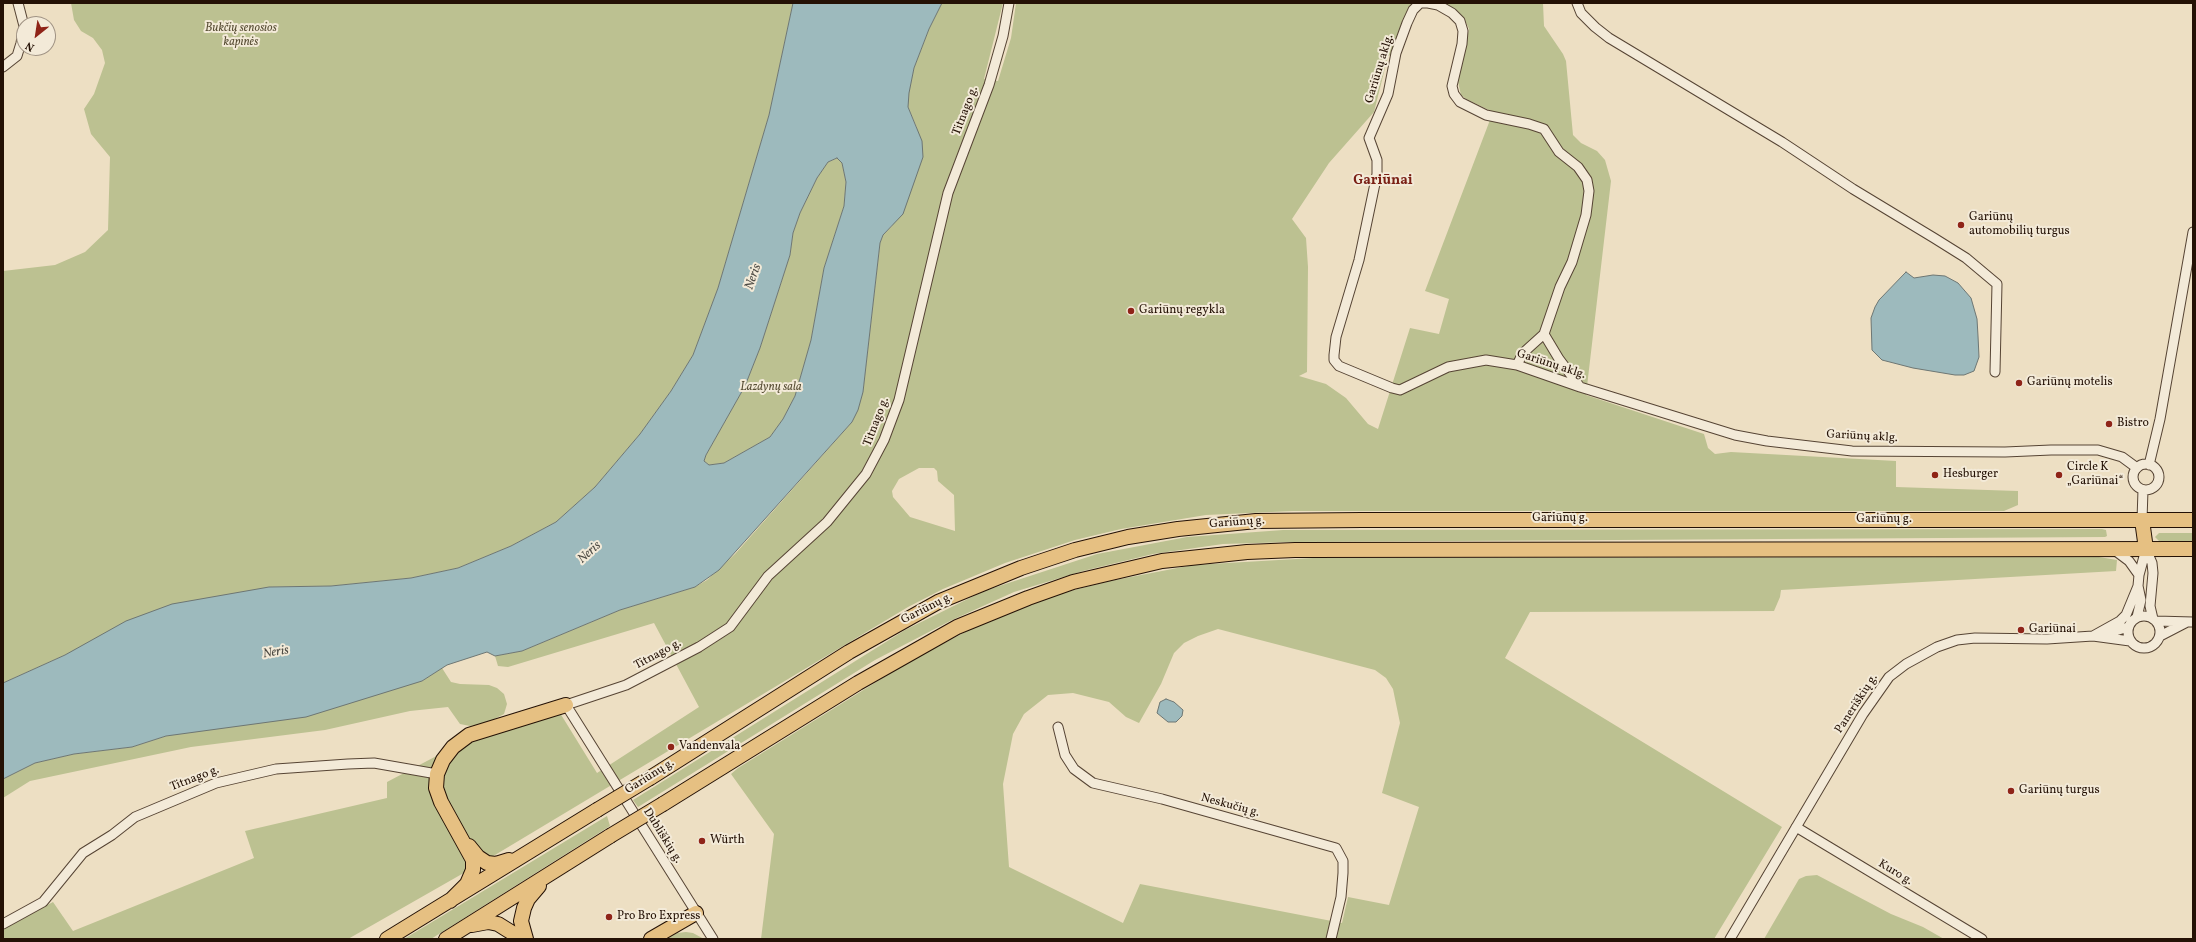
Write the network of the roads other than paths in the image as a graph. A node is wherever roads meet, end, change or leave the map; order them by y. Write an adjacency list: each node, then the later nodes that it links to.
1 (18, 3): 7 (street)
2 (1009, 3): 32 (street, Titnago g.)
3 (1420, 3): 4 (street); 10 (street, Gariūnų aklg.)
4 (1425, 3)
5 (1428, 3): 9 (street)
6 (1577, 3): 11 (street)
7 (3, 67)
8 (2193, 232): 13 (street)
9 (1544, 334): 10 (street); 12 (street)
10 (1517, 365): 12 (street, Gariūnų aklg.)
11 (1995, 372)
12 (1580, 387): 14 (street, Gariūnų aklg.)
13 (2149, 465): 14 (street); 15 (street)
14 (2137, 468): 15 (street)
15 (2143, 490): 18 (street)
16 (2022, 508): 17 (highway)
17 (2006, 520): 18 (highway, Gariūnų g.); 37 (highway, Gariūnų g., bridge)
18 (2142, 520): 19 (highway, Gariūnų g.); 21 (highway)
19 (2193, 520)
20 (2113, 549): 21 (highway); 23 (street); 38 (highway, bridge)
21 (2146, 549): 22 (highway); 23 (street); 26 (street)
22 (2193, 549)
23 (2139, 575): 24 (street)
24 (2138, 586): 25 (street); 29 (street)
25 (2137, 617): 26 (street); 28 (street)
26 (2155, 620): 27 (street); 30 (street)
27 (2190, 622): 30 (street)
28 (2128, 627): 29 (street); 31 (street)
29 (2093, 636): 31 (street, Paneriškių g.); 35 (street, Paneriškių g.)
30 (2160, 636): 31 (street, Paneriškių g.)
31 (2130, 641)
32 (566, 705): 34 (highway); 40 (street, Dubliškių g.)
33 (1058, 727): 49 (street, Neskučių g.)
34 (437, 774): 36 (highway); 41 (street, Titnago g.)
35 (1796, 827): 50 (street, Paneriškių g.); 51 (street, Kuro g.)
36 (461, 836): 37 (highway); 39 (highway)
37 (522, 856): 39 (highway, Gariūnų g.)
38 (548, 876): 42 (highway); 46 (highway)
39 (450, 901): 43 (highway, Gariūnų g.)
40 (696, 913): 47 (highway); 48 (street, Dubliškių g.)
41 (3, 924)
42 (468, 926): 44 (highway); 45 (highway)
43 (387, 939)
44 (446, 939)
45 (522, 939)
46 (526, 939)
47 (651, 939)
48 (713, 939)
49 (1331, 939)
50 (1730, 939)
51 (1982, 939)

